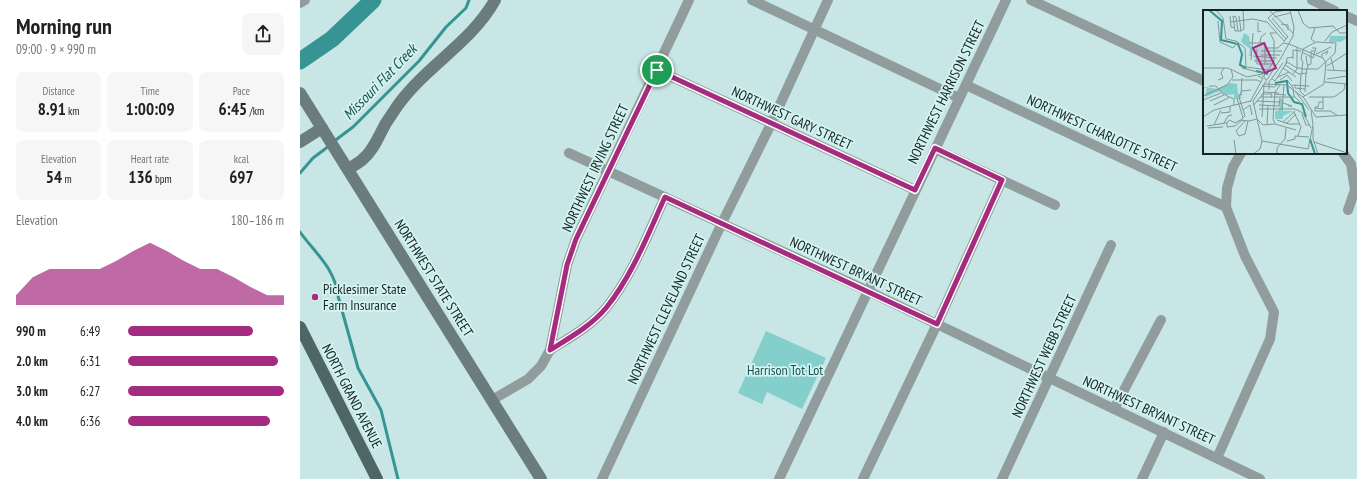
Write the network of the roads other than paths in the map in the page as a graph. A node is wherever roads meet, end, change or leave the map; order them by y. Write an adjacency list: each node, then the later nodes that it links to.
1 (305, 0): 9 (street)
2 (495, 0): 26 (street)
3 (689, 0): 14 (street, NORTHWEST IRVING STREET)
4 (752, 0): 13 (street)
5 (828, 0): 13 (street, NORTHWEST CLEVELAND STREET)
6 (1006, 0): 16 (street, NORTHWEST HARRISON STREET)
7 (1031, 0): 15 (street)
8 (1312, 0): 10 (street)
9 (300, 3)
10 (1333, 10)
11 (1347, 16): 12 (street)
12 (1357, 21)
13 (814, 29): 18 (street); 19 (street, NORTHWEST CLEVELAND STREET)
14 (657, 70): 19 (street, NORTHWEST GARY STREET); 27 (street, NORTHWEST IRVING STREET)
15 (1203, 81)
16 (966, 85): 18 (street, NORTHWEST HARRISON STREET); 32 (street, NORTHWEST CHARLOTTE STREET)
17 (300, 93): 20 (street, NORTHWEST STATE STREET)
18 (960, 98): 22 (street, NORTHWEST HARRISON STREET)
19 (771, 124): 29 (street, NORTHWEST GARY STREET); 34 (street, NORTHWEST CLEVELAND STREET)
20 (324, 132): 21 (street); 26 (street, NORTHWEST STATE STREET)
21 (300, 142)
22 (935, 148): 28 (street); 29 (street, NORTHWEST HARRISON STREET)
23 (569, 153): 27 (street, NORTHWEST BRYANT STREET)
24 (1240, 154): 32 (street)
25 (1345, 154): 33 (street)
26 (348, 169): 42 (street, NORTHWEST STATE STREET)
27 (609, 171): 30 (street, NORTHWEST BRYANT STREET); 40 (street, NORTHWEST IRVING STREET)
28 (1002, 180): 31 (street); 38 (street)
29 (915, 190): 36 (street, NORTHWEST HARRISON STREET)
30 (665, 197): 34 (street, NORTHWEST BRYANT STREET); 40 (street)
31 (1055, 205)
32 (1226, 207): 45 (street)
33 (1348, 210)
34 (722, 223): 36 (street, NORTHWEST BRYANT STREET); 48 (street, NORTHWEST CLEVELAND STREET)
35 (1111, 245): 41 (street, NORTHWEST WEBB STREET)
36 (868, 291): 38 (street, NORTHWEST BRYANT STREET); 49 (street, NORTHWEST HARRISON STREET)
37 (1160, 320): 43 (street)
38 (937, 324): 41 (street, NORTHWEST BRYANT STREET); 50 (street)
39 (300, 327): 46 (main road, NORTH GRAND AVENUE)
40 (550, 350): 42 (street, NORTHWEST IRVING STREET)
41 (1049, 379): 43 (street, NORTHWEST BRYANT STREET); 51 (street, NORTHWEST WEBB STREET)
42 (492, 400): 47 (street, NORTHWEST STATE STREET)
43 (1114, 409): 44 (street, NORTHWEST BRYANT STREET)
44 (1164, 432): 45 (street, NORTHWEST BRYANT STREET); 52 (street)
45 (1217, 458): 53 (street, NORTHWEST BRYANT STREET)
46 (377, 479)
47 (541, 479)
48 (602, 479)
49 (779, 479)
50 (863, 479)
51 (1002, 479)
52 (1142, 479)
53 (1260, 479)

